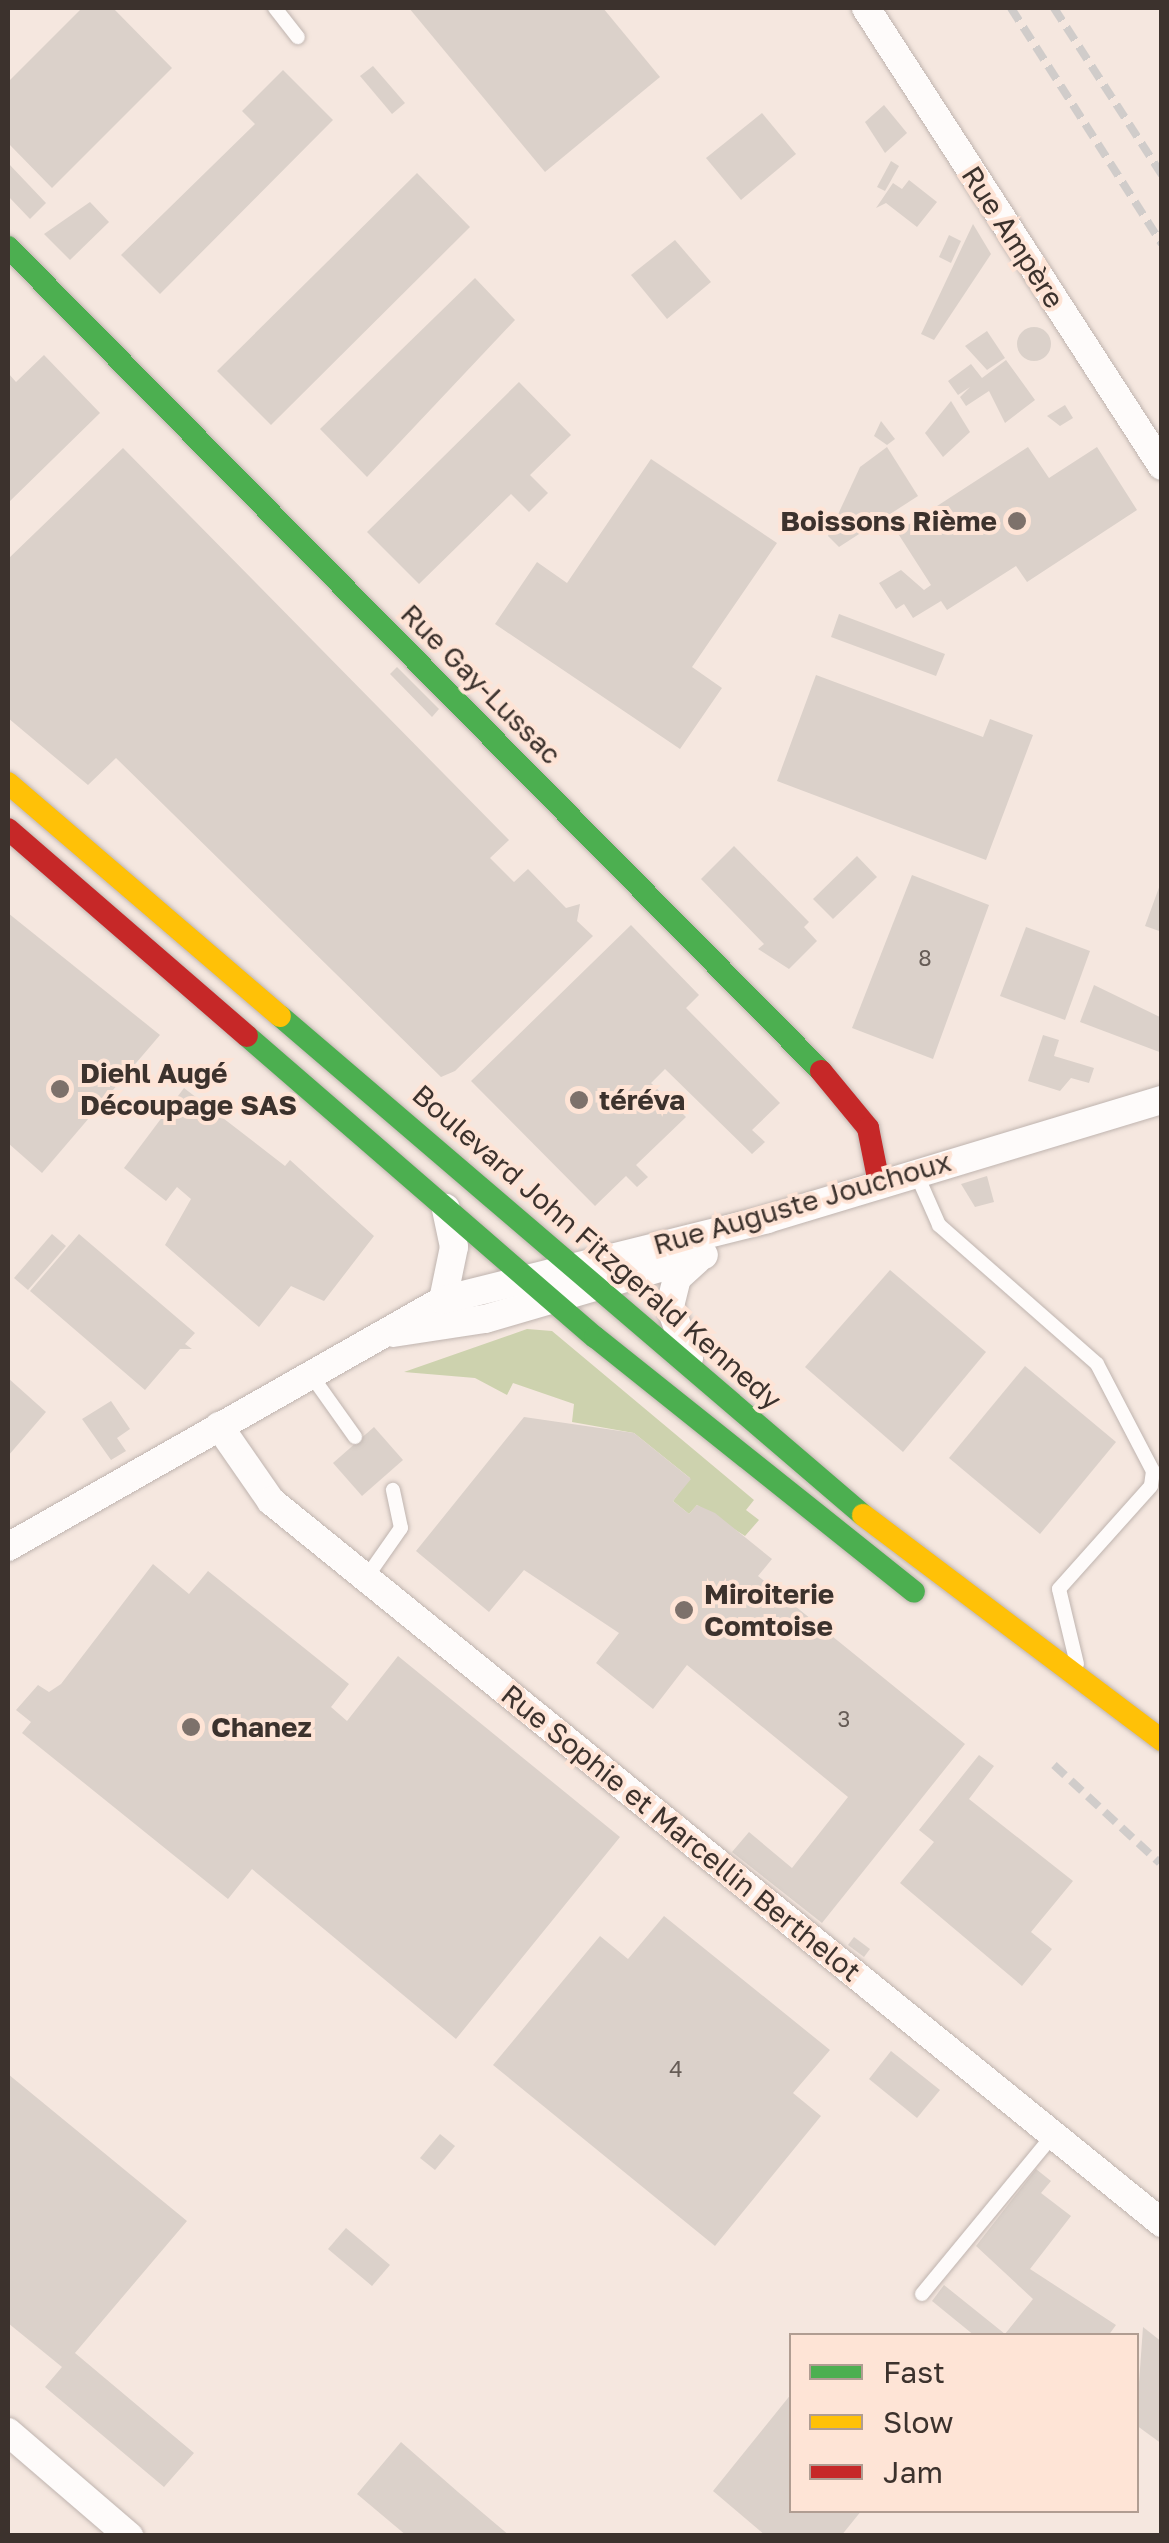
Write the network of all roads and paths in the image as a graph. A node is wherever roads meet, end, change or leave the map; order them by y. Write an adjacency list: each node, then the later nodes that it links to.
1 (276, 8): 3 (lane)
2 (866, 8): 5 (street, Rue Ampère)
3 (298, 36)
4 (8, 247): 10 (main road, Rue Gay-Lussac)
5 (1162, 466)
6 (8, 783): 14 (main road, Boulevard John Fitzgerald Kennedy)
7 (8, 829): 11 (main road)
8 (1162, 1100): 9 (street, Rue Auguste Jouchoux)
9 (916, 1172): 10 (street, Rue Auguste Jouchoux); 28 (lane)
10 (879, 1183): 12 (street, Rue Auguste Jouchoux)
11 (444, 1202): 15 (main road); 18 (street)
12 (767, 1219): 13 (street); 14 (street, Rue Auguste Jouchoux)
13 (704, 1254): 16 (street, Rue Auguste Jouchoux); 20 (street)
14 (575, 1262): 15 (street, Rue Auguste Jouchoux); 16 (main road, Boulevard John Fitzgerald Kennedy)
15 (528, 1276): 17 (main road); 18 (street, Rue Auguste Jouchoux)
16 (602, 1287): 17 (street, Rue Auguste Jouchoux); 20 (main road, Boulevard John Fitzgerald Kennedy)
17 (552, 1298): 19 (street, Rue Auguste Jouchoux); 27 (main road)
18 (443, 1300): 19 (street, Rue Auguste Jouchoux)
19 (392, 1333): 21 (street, Rue Auguste Jouchoux)
20 (698, 1374): 28 (main road, Boulevard John Fitzgerald Kennedy)
21 (311, 1375): 22 (street, Rue Auguste Jouchoux); 23 (lane)
22 (220, 1426): 25 (street, Rue Auguste Jouchoux); 26 (street, Rue Sophie et Marcellin Berthelot)
23 (356, 1438)
24 (393, 1490): 26 (lane)
25 (8, 1547)
26 (366, 1578): 32 (street, Rue Sophie et Marcellin Berthelot)
27 (938, 1610)
28 (1083, 1688): 29 (main road, Boulevard John Fitzgerald Kennedy)
29 (1162, 1740)
30 (1118, 1742): 31 (main road)
31 (1162, 1771)
32 (1053, 2135): 33 (street, Rue Sophie et Marcellin Berthelot); 34 (lane)
33 (1162, 2223)
34 (922, 2294)
35 (8, 2432): 36 (street)
36 (129, 2536)

